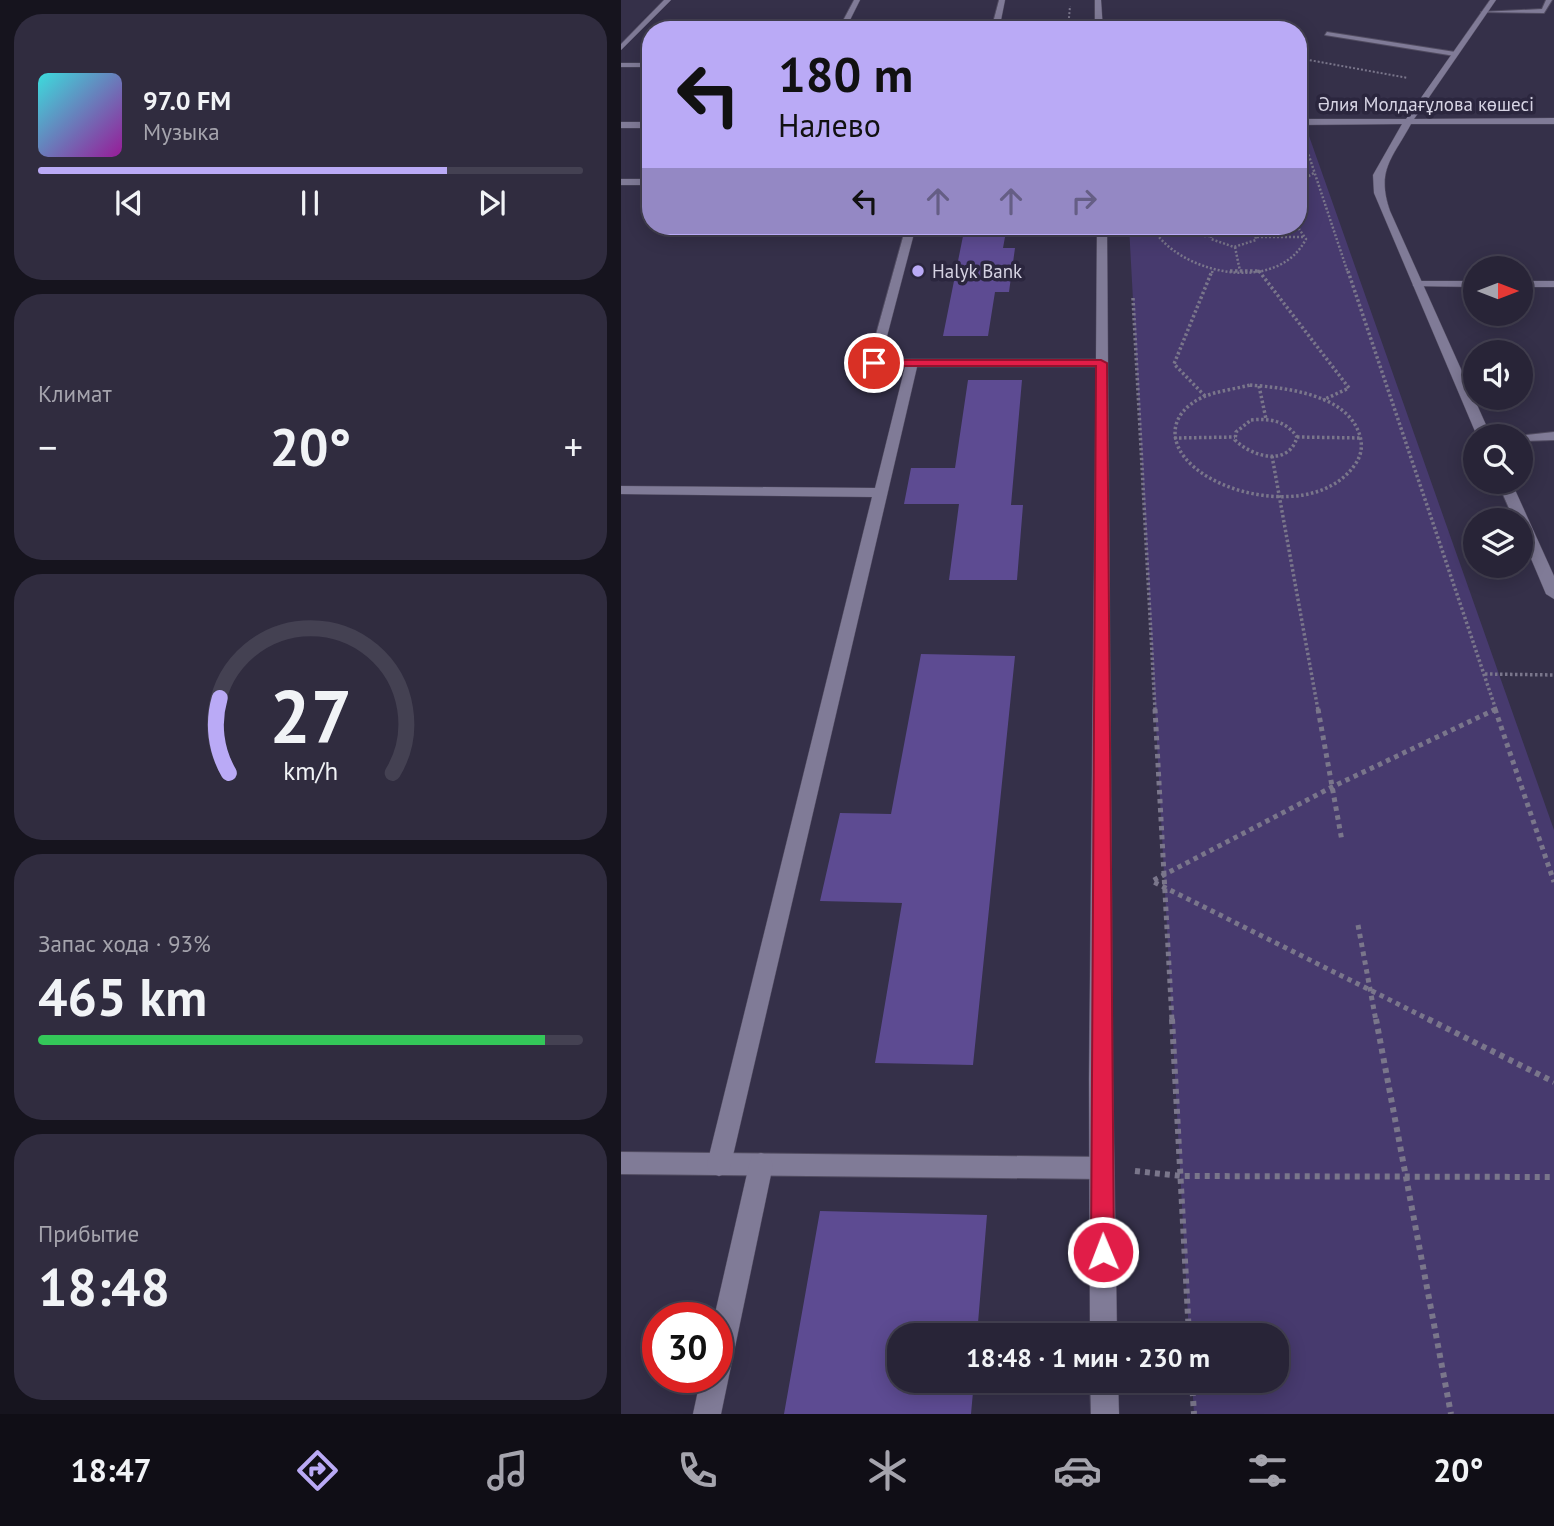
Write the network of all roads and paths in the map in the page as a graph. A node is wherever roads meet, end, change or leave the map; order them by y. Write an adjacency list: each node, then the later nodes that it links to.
1 (668, 0): 9 (street)
2 (857, 0): 10 (street)
3 (1003, 0): 11 (street)
4 (1070, 0): 12 (path)
5 (1098, 0): 13 (street)
6 (1493, 0): 8 (street)
7 (1549, 0): 8 (lane)
8 (1484, 12): 17 (street)
9 (647, 21)
10 (846, 21)
11 (997, 21)
12 (1069, 21)
13 (1099, 21)
14 (642, 25): 16 (street)
15 (1327, 34): 17 (lane)
16 (623, 44)
17 (1455, 54): 24 (street)
18 (1307, 60): 21 (path)
19 (621, 65): 20 (street)
20 (642, 65)
21 (1402, 85)
22 (1554, 121): 24 (street, Әлия Молдағұлова көшесі)
23 (1307, 122): 24 (street, Әлия Молдағұлова көшесі)
24 (1408, 122): 42 (street)
25 (621, 125): 26 (street)
26 (642, 125)
27 (1307, 151): 28 (path)
28 (1314, 173): 29 (path); 66 (path)
29 (1307, 177)
30 (621, 182): 31 (street)
31 (642, 182)
32 (909, 235): 47 (street)
33 (1102, 235): 48 (street)
34 (1160, 235): 35 (path); 39 (path)
35 (1210, 236): 38 (path)
36 (1257, 237): 37 (path); 38 (path)
37 (1305, 237): 40 (path)
38 (1235, 247): 41 (path)
39 (1213, 269): 41 (path); 50 (path)
40 (1258, 270): 41 (path); 51 (path)
41 (1240, 271)
42 (1417, 284): 43 (street); 53 (street)
43 (1463, 284)
44 (1533, 284): 45 (street)
45 (1554, 284)
46 (1132, 286): 71 (path)
47 (912, 363): 48 (street); 62 (street)
48 (1101, 363): 80 (street)
49 (1259, 386): 50 (path); 51 (path); 52 (path)
50 (1205, 396): 58 (path)
51 (1322, 400): 59 (path)
52 (1266, 419): 55 (path); 56 (path)
53 (1479, 424)
54 (1554, 436): 57 (lane)
55 (1235, 437): 58 (path); 60 (path)
56 (1297, 437): 59 (path); 60 (path)
57 (1533, 437)
58 (1174, 438): 64 (path)
59 (1362, 438): 64 (path)
60 (1272, 456): 64 (path)
61 (621, 490): 62 (street)
62 (880, 493): 78 (street)
63 (1510, 494): 65 (street)
64 (1280, 496): 69 (path)
65 (1554, 594)
66 (1484, 674): 67 (path); 68 (path)
67 (1554, 675)
68 (1496, 709): 69 (path); 72 (path)
69 (1332, 787): 70 (path); 71 (path)
70 (1342, 841)
71 (1165, 874): 73 (path); 73 (path)
72 (1554, 882)
73 (1166, 888): 75 (path); 81 (path)
74 (1358, 925): 75 (path)
75 (1371, 993): 76 (path); 82 (path)
76 (1554, 1082)
77 (621, 1163): 78 (lane)
78 (719, 1164): 79 (lane)
79 (761, 1165): 80 (lane); 84 (street)
80 (1101, 1168): 81 (path); 85 (street)
81 (1181, 1176): 82 (path); 86 (path)
82 (1406, 1177): 83 (path); 93 (path)
83 (1554, 1177)
84 (731, 1302)
85 (1104, 1323)
86 (1188, 1323)
87 (712, 1393): 90 (street)
88 (1104, 1393): 91 (street)
89 (1193, 1393): 92 (path)
90 (707, 1414)
91 (1105, 1414)
92 (1194, 1414)
93 (1451, 1414)

